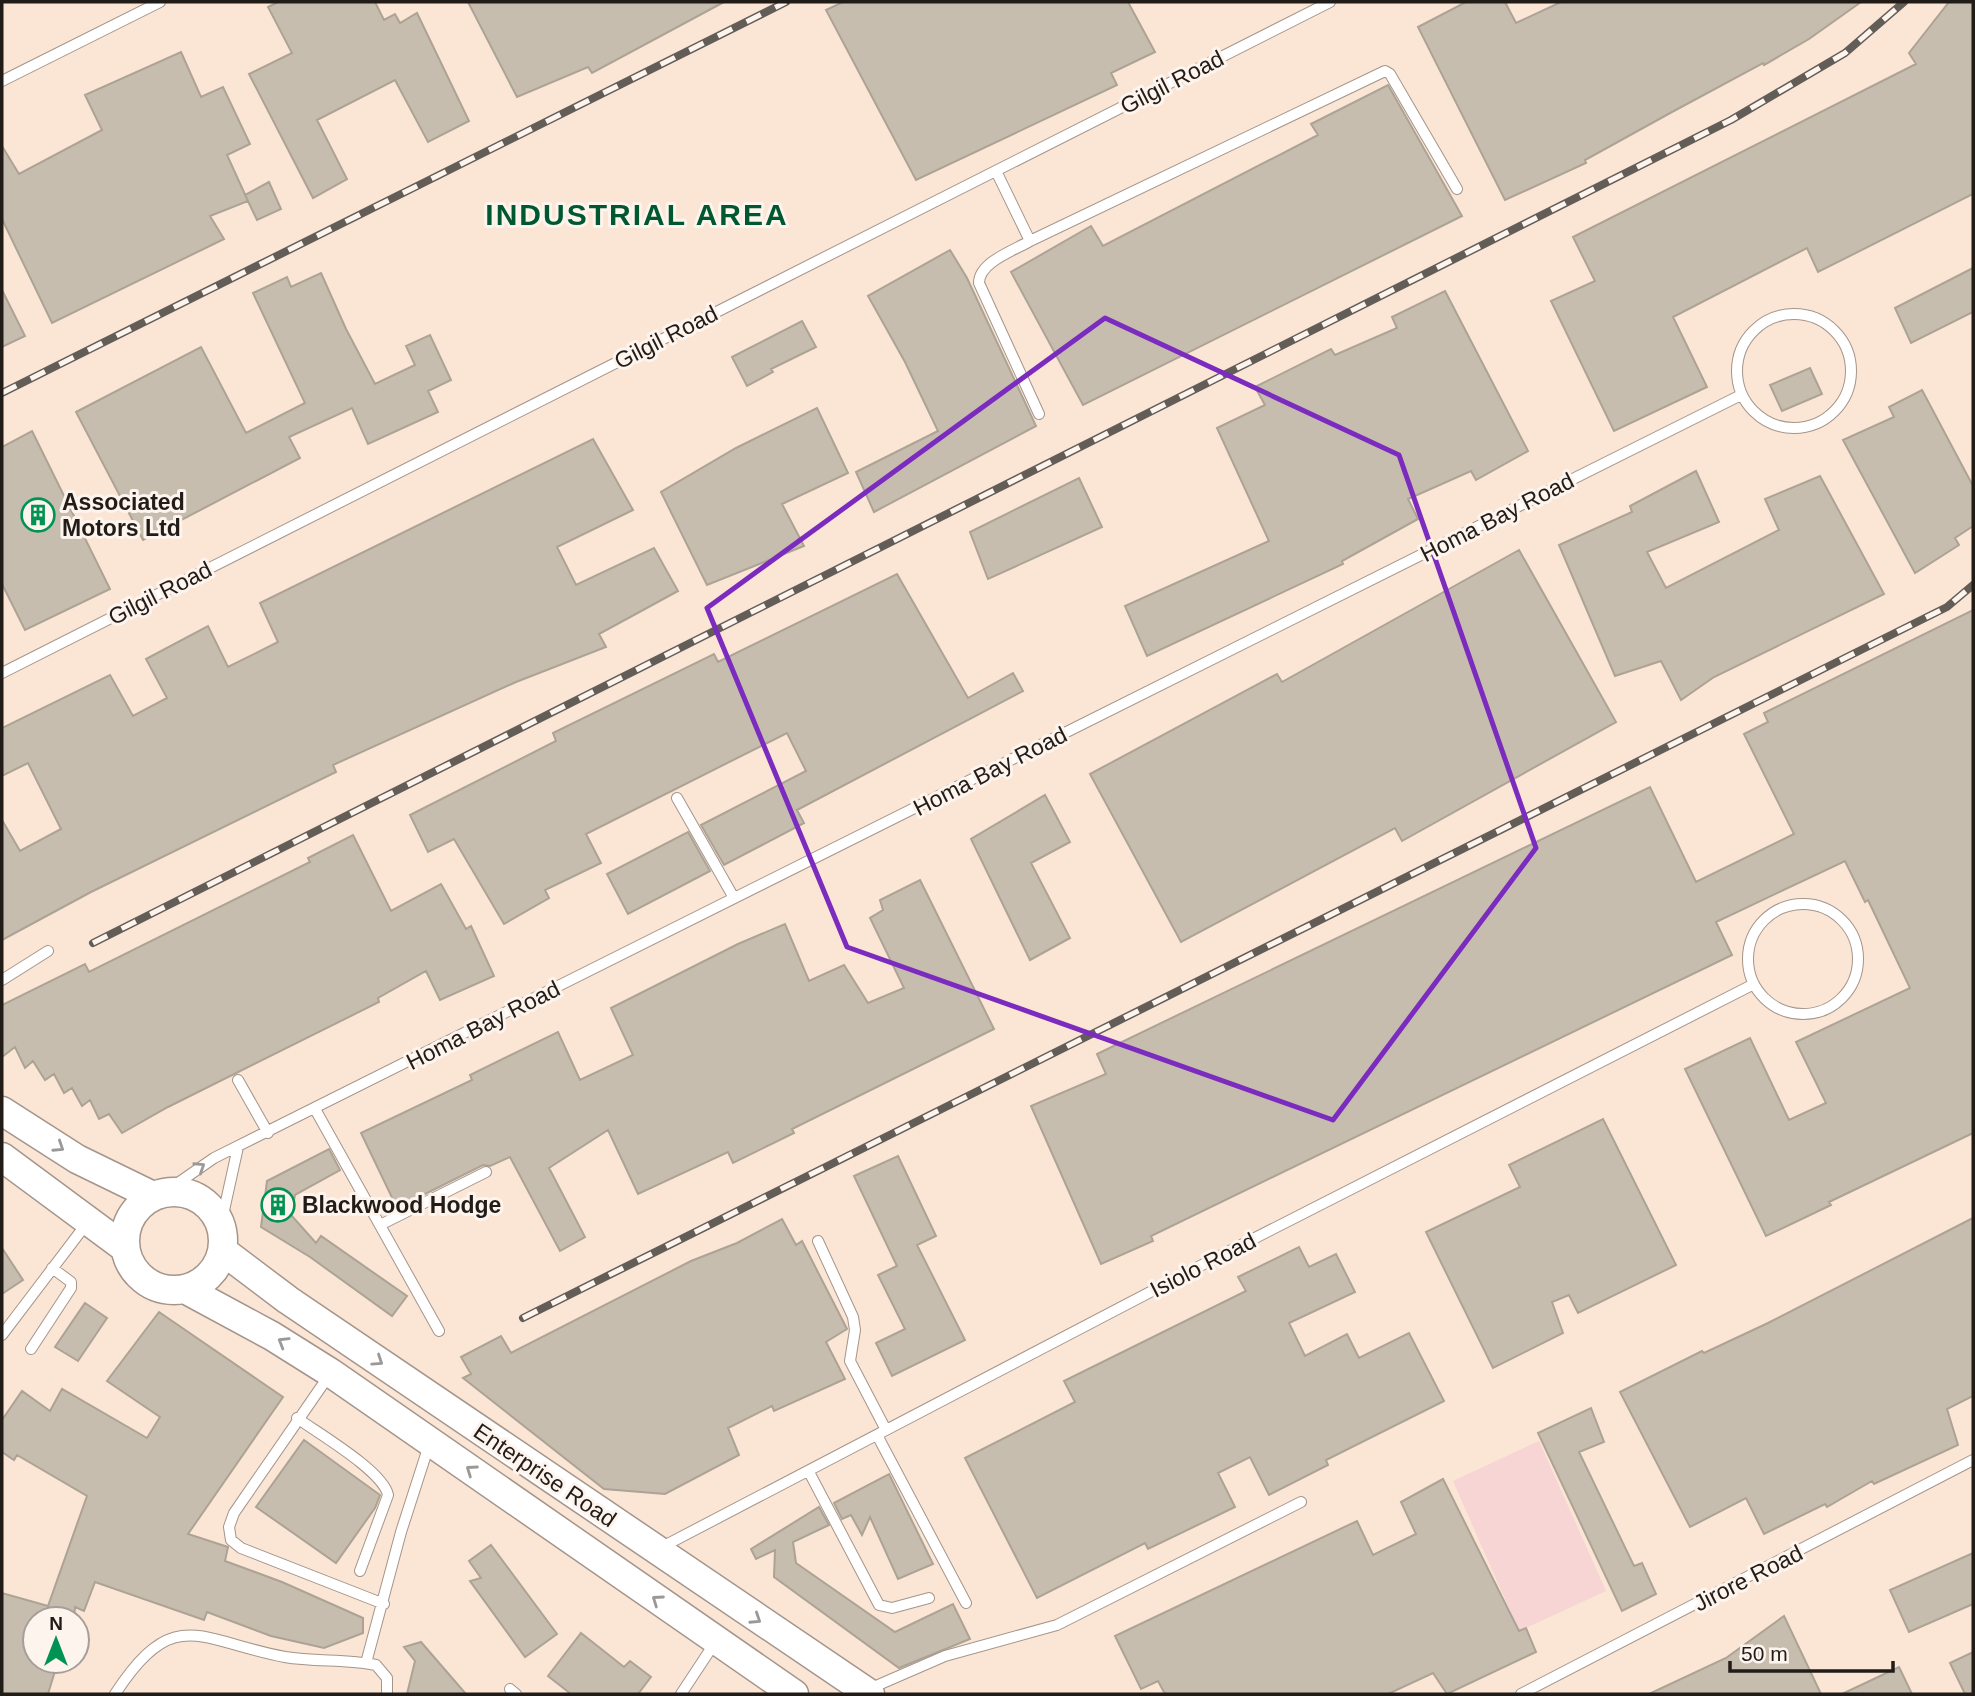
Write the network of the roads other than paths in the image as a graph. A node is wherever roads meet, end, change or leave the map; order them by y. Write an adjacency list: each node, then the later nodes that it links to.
1 (160, 2): 3 (lane)
2 (1330, 2): 4 (lane, Gilgil Road)
3 (2, 81)
4 (996, 171): 6 (lane); 9 (lane, Gilgil Road)
5 (1457, 189): 6 (lane)
6 (1030, 240): 8 (lane)
7 (1741, 395): 7 (lane); 11 (lane, Homa Bay Road)
8 (1039, 414)
9 (2, 671)
10 (677, 798): 11 (lane)
11 (734, 898): 16 (lane, Homa Bay Road)
12 (48, 951): 13 (lane)
13 (2, 980)
14 (1754, 984): 14 (lane); 35 (lane, Isiolo Road)
15 (238, 1080): 18 (lane)
16 (315, 1109): 18 (lane, Homa Bay Road); 24 (lane)
17 (2, 1111): 22 (main road, Enterprise Road, one-way to 22)
18 (268, 1133): 19 (lane, Homa Bay Road)
19 (238, 1147): 22 (lane, Homa Bay Road, one-way to 19); 25 (lane)
20 (3, 1160): 23 (main road, Enterprise Road)
21 (486, 1172): 24 (lane)
22 (159, 1194): 25 (main road, Enterprise Road); 27 (main road)
23 (90, 1220): 27 (main road, Enterprise Road); 28 (lane)
24 (380, 1225): 30 (lane)
25 (222, 1237): 29 (main road); 40 (main road, Enterprise Road, one-way to 40)
26 (818, 1241): 35 (lane)
27 (125, 1248): 29 (main road, Enterprise Road)
28 (52, 1268): 31 (lane); 32 (lane)
29 (186, 1289): 33 (main road, Enterprise Road, one-way to 29)
30 (439, 1331)
31 (2, 1335)
32 (31, 1349)
33 (331, 1373): 34 (lane); 36 (main road, Enterprise Road)
34 (298, 1418): 41 (lane); 45 (lane)
35 (881, 1432): 38 (lane, Isiolo Road); 44 (lane)
36 (430, 1442): 45 (lane); 46 (main road, Enterprise Road, one-way to 36)
37 (1973, 1460): 53 (lane, Jirore Road)
38 (809, 1472): 40 (lane, Isiolo Road); 43 (lane)
39 (1301, 1502): 48 (lane)
40 (656, 1551): 42 (main road, Enterprise Road)
41 (360, 1571)
42 (725, 1598): 46 (main road); 48 (main road, Enterprise Road, one-way to 48)
43 (929, 1598)
44 (966, 1603)
45 (384, 1604): 47 (lane)
46 (707, 1635): 51 (lane); 52 (main road, Enterprise Road)
47 (366, 1663): 49 (lane); 50 (lane)
48 (868, 1693)
49 (115, 1694)
50 (387, 1694)
51 (681, 1694)
52 (794, 1694)
53 (1521, 1694)

